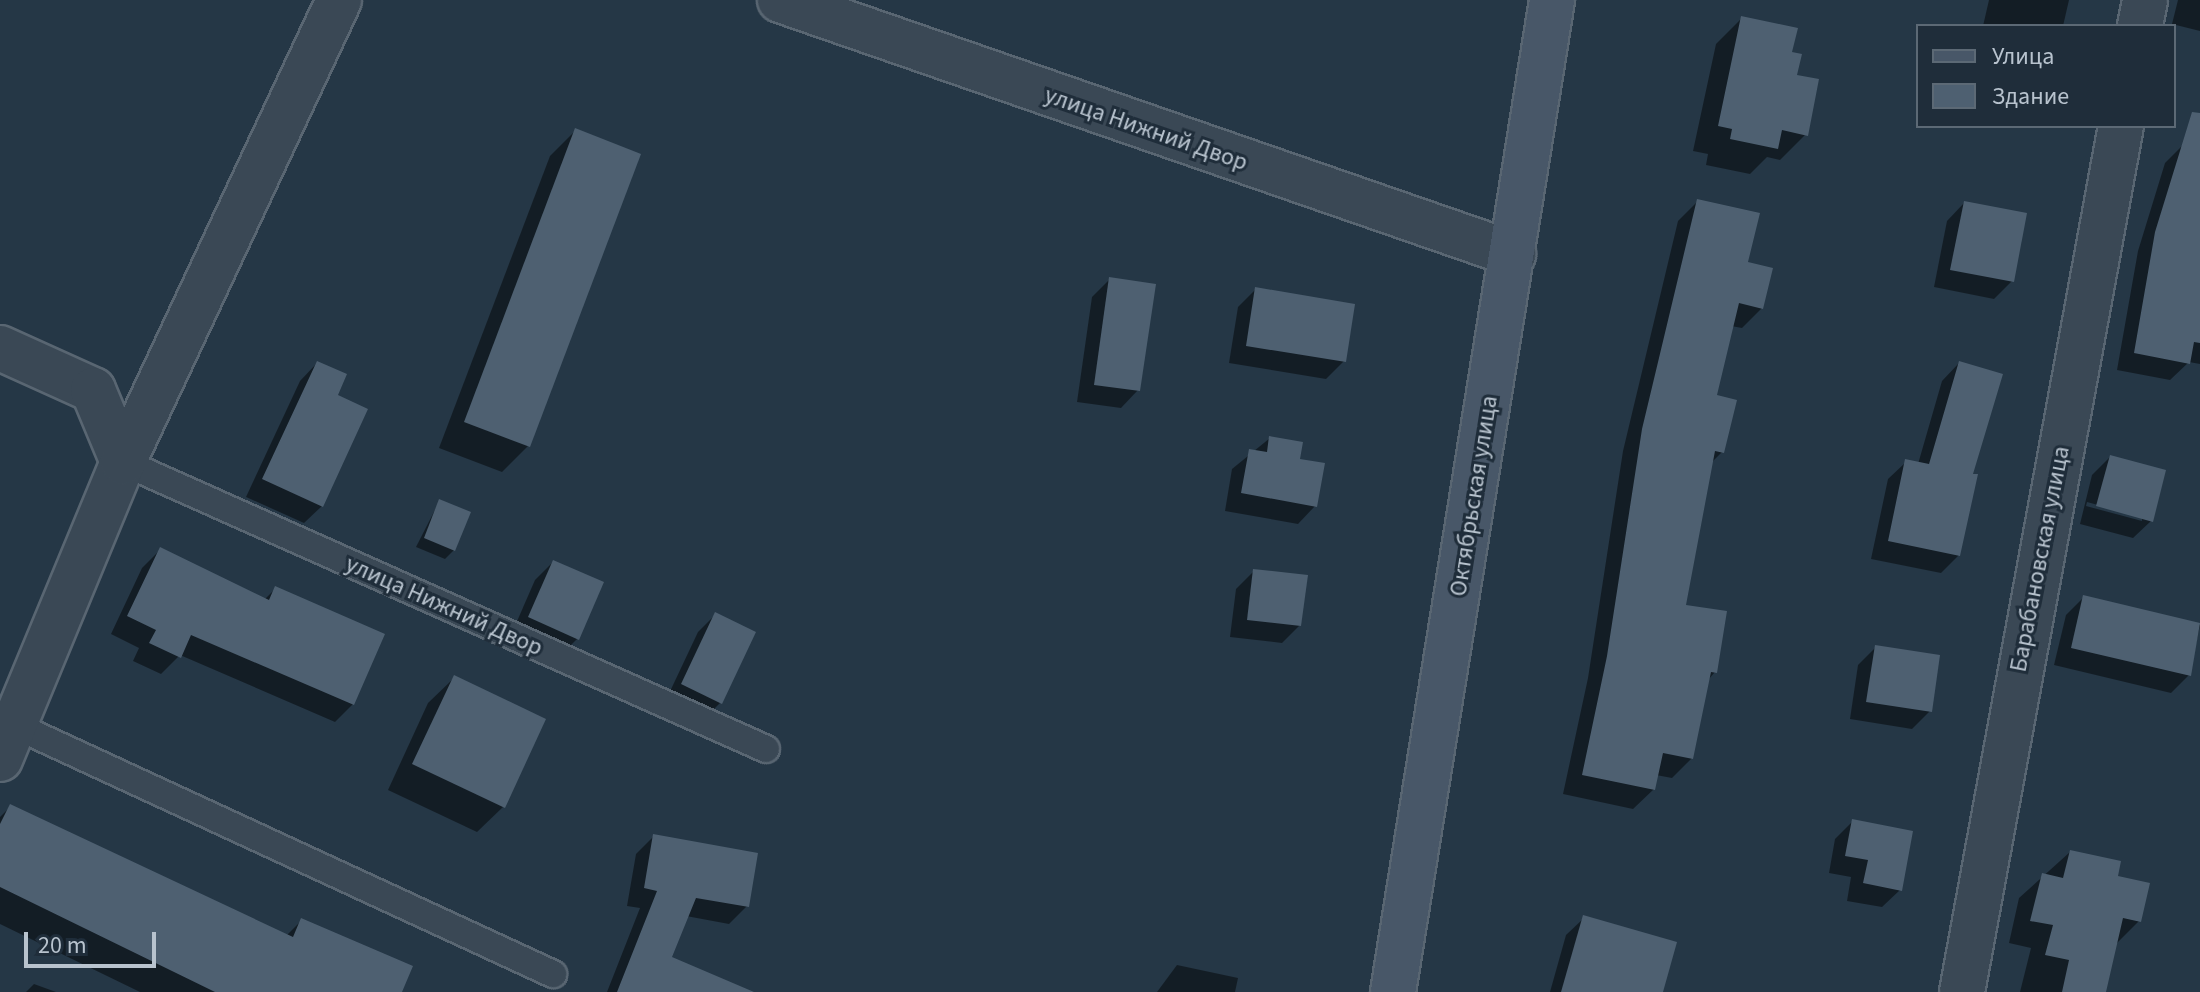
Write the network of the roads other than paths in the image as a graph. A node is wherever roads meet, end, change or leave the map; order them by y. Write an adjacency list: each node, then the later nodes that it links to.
1 (339, 0): 9 (street)
2 (780, 0): 7 (street, улица Нижний Двор)
3 (1552, 0): 7 (main road, Октябрьская улица)
4 (2145, 0): 5 (street)
5 (2140, 24)
6 (2121, 128): 14 (street, Барабановская улица)
7 (1513, 254): 13 (main road, Октябрьская улица)
8 (0, 348): 9 (street)
9 (123, 462): 10 (street); 11 (lane, улица Нижний Двор)
10 (7, 742): 12 (lane)
11 (766, 749)
12 (553, 974)
13 (1393, 992)
14 (1962, 992)

